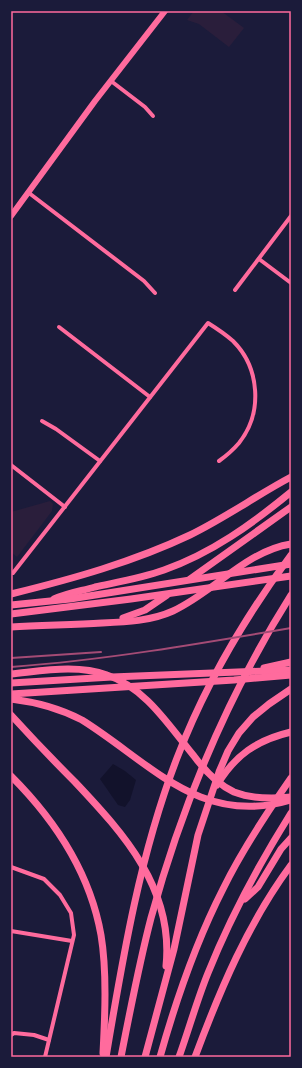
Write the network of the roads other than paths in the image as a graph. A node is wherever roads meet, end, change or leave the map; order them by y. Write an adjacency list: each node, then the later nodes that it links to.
1 (165, 11): 2 (main road)
2 (111, 81): 3 (street); 4 (main road)
3 (153, 116)
4 (29, 193): 5 (main road); 10 (street)
5 (11, 216)
6 (291, 216): 7 (street)
7 (259, 258): 8 (street); 9 (street)
8 (291, 283)
9 (235, 290)
10 (155, 293)
11 (59, 328): 12 (street)
12 (150, 397): 14 (street); 15 (street)
13 (42, 421): 14 (street)
14 (100, 461): 19 (street)
15 (219, 462)
16 (11, 465): 19 (street)
17 (291, 477): 26 (highway)
18 (291, 492): 28 (highway)
19 (65, 507): 24 (street)
20 (291, 507): 32 (highway)
21 (291, 544): 32 (highway)
22 (291, 555): 63 (highway)
23 (291, 564): 28 (highway)
24 (13, 573)
25 (291, 576): 31 (highway)
26 (11, 594)
27 (291, 595): 34 (highway)
28 (47, 602): 30 (highway)
29 (291, 603): 34 (highway)
30 (11, 606)
31 (11, 614)
32 (92, 624): 33 (highway)
33 (11, 627)
34 (266, 637): 64 (highway)
35 (291, 662): 37 (highway)
36 (291, 670): 37 (highway)
37 (266, 672): 39 (highway); 40 (highway); 42 (highway)
38 (11, 674): 48 (highway)
39 (291, 675)
40 (11, 683)
41 (291, 689): 50 (highway)
42 (11, 694)
43 (11, 698): 49 (highway)
44 (11, 716): 58 (highway)
45 (291, 732): 50 (highway)
46 (11, 776): 62 (highway)
47 (291, 778): 66 (highway)
48 (291, 797)
49 (291, 800)
50 (206, 809): 58 (highway)
51 (291, 813): 55 (highway)
52 (291, 838): 55 (highway)
53 (291, 865): 68 (highway)
54 (11, 868): 57 (street)
55 (239, 905): 67 (highway)
56 (11, 931): 57 (street)
57 (72, 941): 60 (street)
58 (160, 1002): 65 (highway)
59 (11, 1035): 60 (street)
60 (49, 1040): 61 (street)
61 (44, 1057)
62 (103, 1057)
63 (106, 1057)
64 (121, 1057)
65 (145, 1057)
66 (160, 1057)
67 (179, 1057)
68 (195, 1057)

